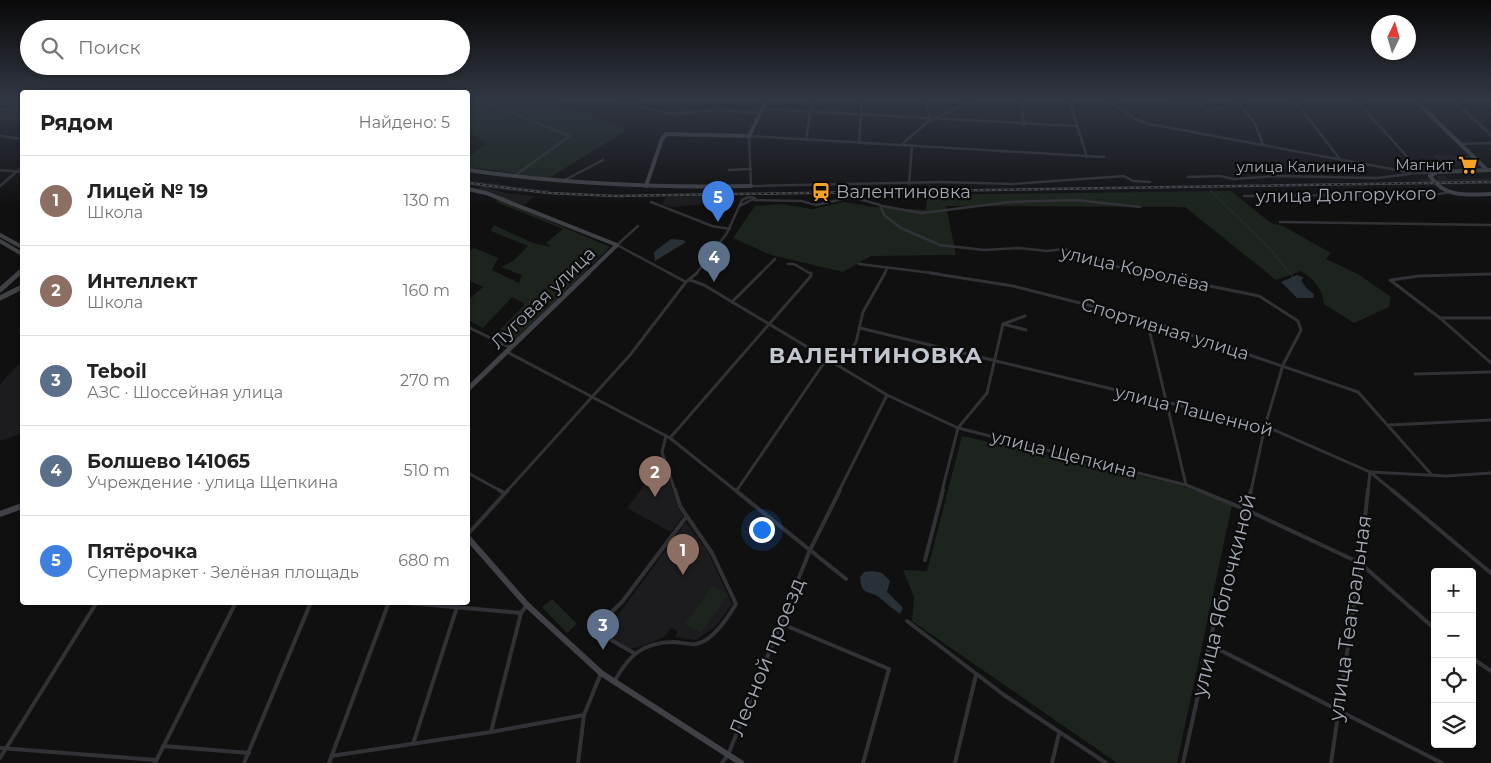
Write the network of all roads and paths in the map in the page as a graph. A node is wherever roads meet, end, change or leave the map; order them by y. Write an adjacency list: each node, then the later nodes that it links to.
1 (0, 136): 15 (street)
2 (569, 136): 37 (street)
3 (665, 136): 43 (street)
4 (733, 136): 5 (street)
5 (749, 136): 16 (street); 28 (street)
6 (807, 136): 16 (street)
7 (859, 136): 17 (street)
8 (912, 136): 20 (street)
9 (1080, 136): 23 (street)
10 (1213, 136): 21 (street)
11 (1260, 136): 21 (street)
12 (1321, 136): 25 (street)
13 (1388, 136): 34 (street)
14 (1452, 136): 19 (street)
15 (20, 139)
16 (806, 140): 17 (street)
17 (859, 143): 20 (street)
18 (1491, 143): 19 (street)
19 (1460, 144): 32 (street)
20 (900, 145): 22 (street)
21 (1263, 145): 25 (street)
22 (912, 146): 23 (street); 41 (street)
23 (1087, 157): 24 (street)
24 (1104, 158)
25 (1339, 159): 36 (street)
26 (603, 160): 39 (street)
27 (20, 169): 33 (street)
28 (751, 169): 31 (street); 44 (street)
29 (0, 170): 33 (street)
30 (470, 170): 37 (street)
31 (729, 170)
32 (1489, 170): 35 (street)
33 (17, 172): 42 (street)
34 (1421, 173): 35 (street, улица Калинина); 36 (street, улица Калинина)
35 (1432, 173): 46 (street)
36 (1413, 174): 38 (street, улица Калинина)
37 (514, 176): 39 (street)
38 (1188, 177)
39 (562, 182): 43 (street)
40 (1150, 182): 41 (street)
41 (909, 184): 44 (street)
42 (0, 186)
43 (646, 186): 44 (street)
44 (752, 186)
45 (470, 189): 58 (street)
46 (1449, 192): 47 (street); 48 (street, улица Долгорукого)
47 (1491, 194)
48 (1244, 196)
49 (651, 202): 55 (street)
50 (882, 206): 51 (street); 55 (street); 88 (street, улица Королёва)
51 (1140, 207)
52 (1280, 222): 53 (street)
53 (1491, 225)
54 (638, 226): 58 (street, Луговая улица)
55 (730, 229): 68 (street)
56 (0, 235): 59 (street)
57 (0, 241): 60 (street)
58 (617, 245): 68 (street, улица Щепкина); 83 (street, Луговая улица)
59 (20, 246)
60 (20, 253)
61 (775, 259): 73 (street)
62 (788, 264): 78 (street)
63 (859, 264): 64 (street, Спортивная улица)
64 (888, 267): 77 (street, Спортивная улица); 81 (street)
65 (20, 272): 67 (street)
66 (1491, 274): 75 (street)
67 (14, 278): 69 (street); 71 (street)
68 (688, 281): 73 (street, улица Щепкина); 93 (street)
69 (20, 286)
70 (20, 288): 72 (street)
71 (0, 290)
72 (0, 298)
73 (732, 302): 78 (street, улица Щепкина)
74 (1025, 316): 79 (street)
75 (1440, 318): 76 (street); 87 (street)
76 (1491, 318)
77 (1146, 320): 88 (street, Спортивная улица); 94 (street)
78 (768, 324): 85 (street, улица Щепкина); 99 (street)
79 (1003, 324): 82 (street); 86 (street)
80 (470, 327): 83 (street)
81 (860, 328): 85 (street); 86 (street, улица Пашенной)
82 (1026, 330)
83 (512, 348): 84 (street, Луговая улица)
84 (507, 352): 91 (street, Луговая улица); 93 (street)
85 (826, 360): 92 (street, улица Щепкина); 105 (street)
86 (994, 360): 94 (street, улица Пашенной); 98 (street)
87 (1491, 363)
88 (1283, 366): 96 (street, Спортивная улица); 97 (street, улица Яблочкиной)
89 (1491, 372): 90 (street)
90 (1415, 374)
91 (470, 387)
92 (887, 395): 98 (street, улица Щепкина); 113 (street, Лесной проезд)
93 (593, 396): 99 (street); 106 (street)
94 (1166, 403): 97 (street, улица Пашенной); 104 (street)
95 (1491, 420): 96 (street)
96 (1389, 425): 103 (street, Спортивная улица)
97 (1265, 426): 100 (street, улица Пашенной); 108 (street, улица Яблочкиной)
98 (958, 428): 104 (street, улица Щепкина); 114 (street)
99 (668, 437): 105 (street); 110 (street)
100 (1370, 472): 103 (street); 115 (street, улица Театральная); 116 (street, улица Пашенной)
101 (1491, 473): 103 (street)
102 (470, 474): 106 (street)
103 (1431, 474)
104 (1186, 485): 108 (street, улица Щепкина)
105 (737, 490): 113 (street)
106 (504, 493): 111 (street)
107 (20, 507): 109 (street)
108 (1247, 510): 115 (street, улица Щепкина); 129 (street, улица Яблочкиной)
109 (0, 514)
110 (687, 516): 130 (street); 130 (street)
111 (470, 532)
112 (470, 540): 123 (street)
113 (810, 550): 117 (street); 127 (street, Лесной проезд)
114 (925, 560)
115 (1360, 563): 128 (street, улица Щепкина); 136 (street, улица Театральная)
116 (1491, 572)
117 (846, 579)
118 (95, 605): 143 (street)
119 (234, 605): 141 (street)
120 (310, 605): 144 (street)
121 (388, 605): 146 (street)
122 (433, 605): 124 (street)
123 (528, 605): 125 (street); 133 (street)
124 (457, 607): 125 (street); 140 (street)
125 (521, 614): 138 (street)
126 (907, 621): 134 (street)
127 (782, 624): 145 (street, Лесной проезд); 154 (street)
128 (1431, 625)
129 (1210, 645): 136 (street); 158 (street, улица Яблочкиной)
130 (634, 654): 135 (street)
131 (1476, 661): 132 (street)
132 (1491, 671)
133 (601, 673): 135 (street); 137 (street)
134 (976, 675): 139 (street); 155 (street)
135 (613, 682): 145 (street)
136 (1337, 709): 159 (street, улица Театральная); 160 (street)
137 (584, 715): 138 (street); 151 (street)
138 (491, 732): 140 (street)
139 (1059, 734): 156 (street); 157 (street)
140 (413, 744): 146 (street)
141 (163, 746): 144 (street); 148 (street)
142 (0, 748): 143 (street)
143 (6, 749): 147 (street); 148 (street)
144 (249, 753): 149 (street)
145 (728, 755): 152 (street, Лесной проезд); 153 (street)
146 (331, 756): 150 (street)
147 (0, 758)
148 (155, 761)
149 (244, 763)
150 (329, 763)
151 (578, 763)
152 (722, 763)
153 (741, 763)
154 (862, 763)
155 (954, 763)
156 (1052, 763)
157 (1106, 763)
158 (1183, 763)
159 (1331, 763)
160 (1442, 763)

